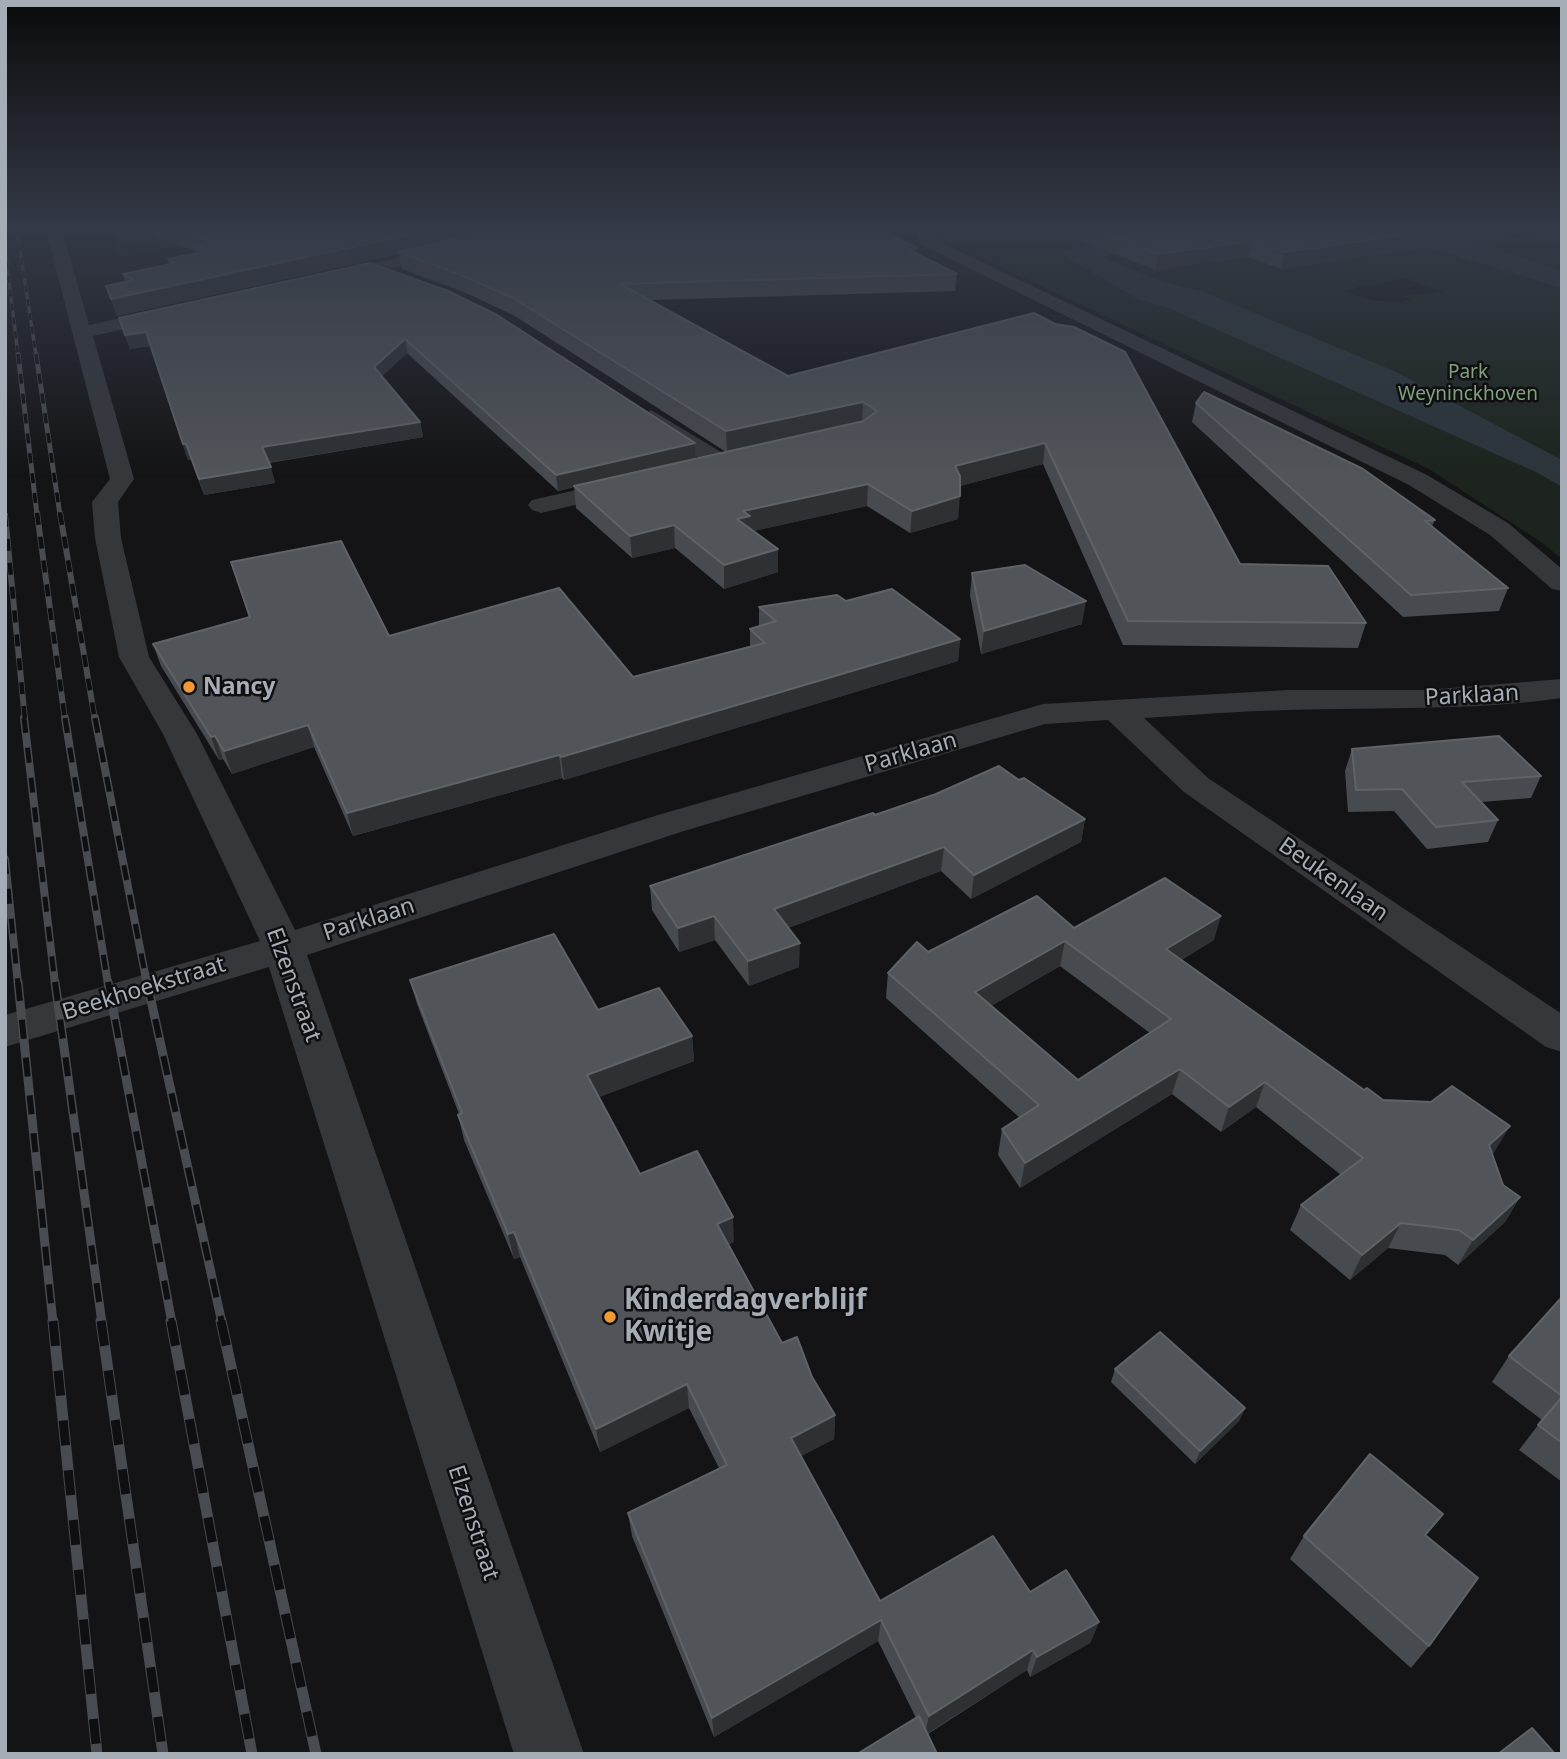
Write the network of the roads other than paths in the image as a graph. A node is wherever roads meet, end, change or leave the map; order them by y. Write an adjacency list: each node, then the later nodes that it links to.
1 (75, 312): 4 (street, Elzenstraat)
2 (175, 312): 4 (street)
3 (1072, 312): 11 (street)
4 (85, 332): 14 (street, Elzenstraat)
5 (631, 403): 7 (street)
6 (774, 452): 7 (street)
7 (722, 464): 8 (street)
8 (696, 469)
9 (644, 481): 10 (street)
10 (541, 505)
11 (1562, 583)
12 (1562, 688): 13 (street, Parklaan)
13 (1116, 709): 14 (street, Parklaan); 16 (street, Beukenlaan)
14 (284, 948): 15 (street, Beekhoekstraat); 17 (street, Elzenstraat)
15 (5, 1031)
16 (1562, 1037)
17 (549, 1754)

